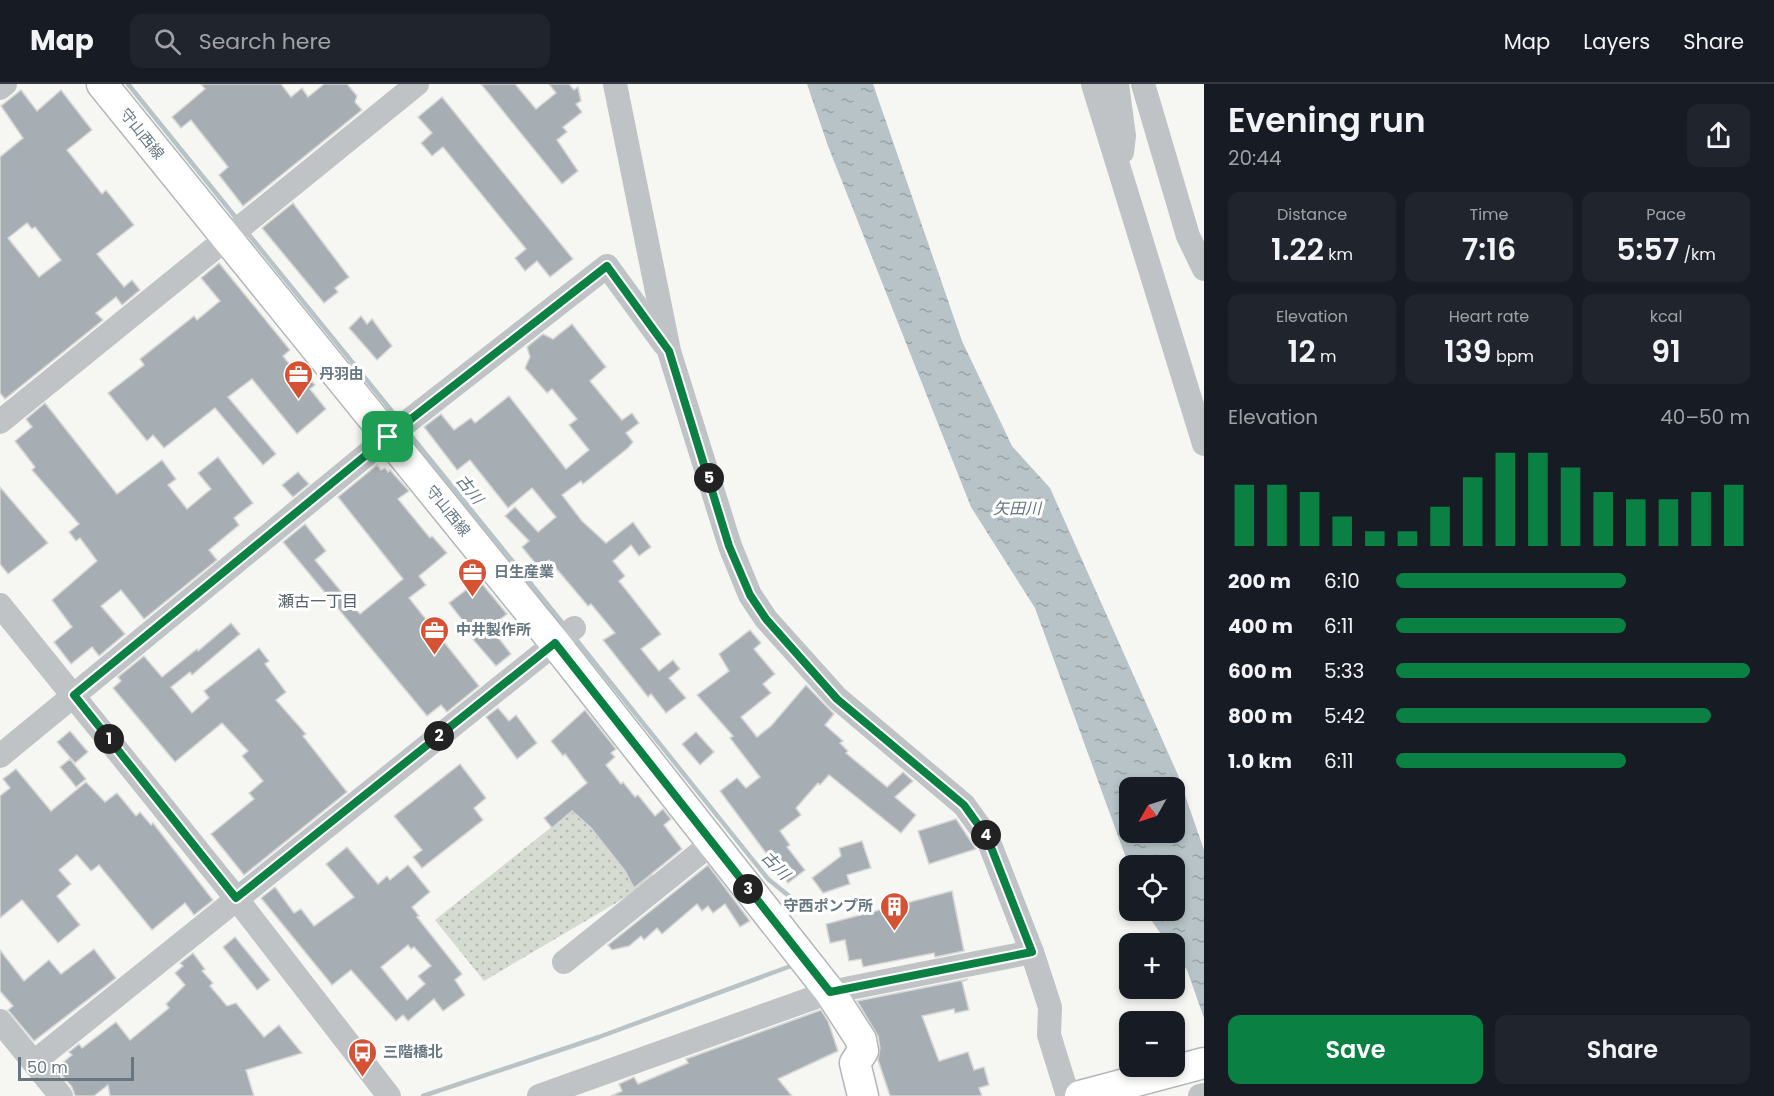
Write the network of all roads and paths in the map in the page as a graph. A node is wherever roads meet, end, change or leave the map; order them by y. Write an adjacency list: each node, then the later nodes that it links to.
1 (5, 84): 8 (street)
2 (102, 84): 11 (main road, 守山西線)
3 (417, 84): 11 (street)
4 (598, 84): 9 (street)
5 (1093, 84): 10 (street)
6 (1117, 84): 10 (street)
7 (1143, 84): 12 (street)
8 (0, 88)
9 (617, 94): 13 (street)
10 (1119, 166): 16 (street)
11 (236, 230): 14 (street); 15 (main road, 守山西線)
12 (1204, 269)
13 (669, 351): 15 (street); 23 (street)
14 (0, 422)
15 (398, 429): 18 (main road, 守山西線); 19 (street)
16 (1204, 444)
17 (0, 606): 19 (street)
18 (564, 636): 21 (main road, 守山西線); 22 (street)
19 (74, 695): 20 (street); 22 (street)
20 (0, 756)
21 (712, 843): 24 (street); 25 (main road, 守山西線)
22 (236, 898): 28 (street); 30 (street)
23 (1032, 952): 25 (street); 36 (street)
24 (564, 962)
25 (830, 992): 27 (main road, 守山西線); 33 (street)
26 (0, 1021): 28 (street)
27 (863, 1051): 34 (main road); 35 (street)
28 (34, 1062): 32 (street)
29 (1204, 1063): 37 (main road)
30 (387, 1094)
31 (1204, 1095): 38 (street)
32 (61, 1096)
33 (539, 1096)
34 (863, 1096)
35 (876, 1096)
36 (1068, 1096)
37 (1080, 1096)
38 (1200, 1096)

